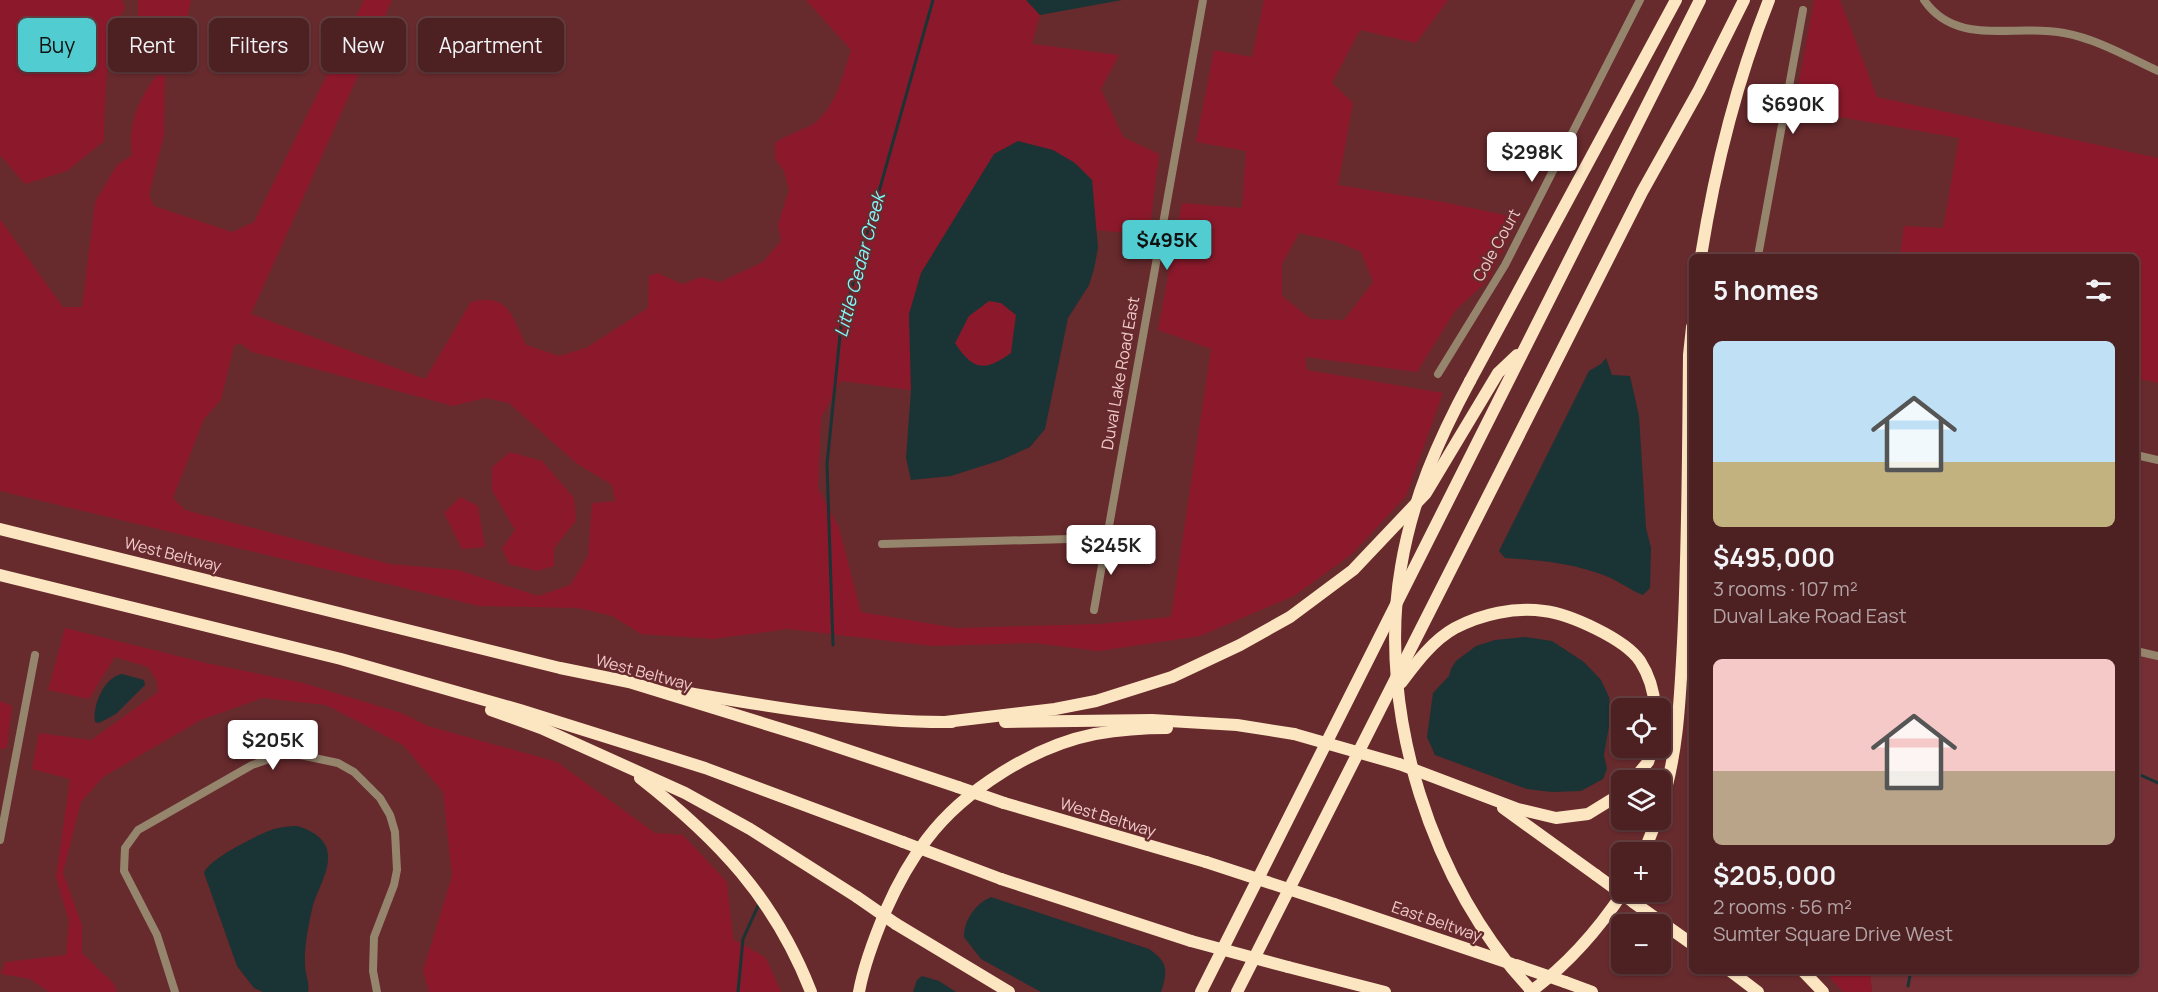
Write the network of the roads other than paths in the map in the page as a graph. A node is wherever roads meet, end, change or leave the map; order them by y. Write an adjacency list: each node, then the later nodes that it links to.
1 (1203, 0): 18 (street, Duval Lake Road East)
2 (1640, 0): 14 (street, Cole Court)
3 (1676, 0): 52 (highway, bridge)
4 (1701, 0): 12 (highway)
5 (1744, 0): 30 (highway)
6 (1769, 0): 10 (highway)
7 (1924, 0): 9 (street)
8 (1803, 10): 11 (street)
9 (2158, 71)
10 (1701, 254)
11 (1758, 254)
12 (1524, 348): 31 (highway); 49 (highway)
13 (1689, 355): 20 (highway)
14 (1438, 374)
15 (2139, 456): 16 (street)
16 (2158, 460)
17 (0, 529): 28 (highway, West Beltway)
18 (1105, 538): 19 (street); 23 (street, Duval Lake Road East)
19 (882, 544)
20 (1688, 551): 21 (highway); 34 (highway)
21 (1689, 564)
22 (0, 574): 27 (highway)
23 (1094, 610)
24 (2139, 652): 26 (street)
25 (35, 655): 37 (street)
26 (2158, 656)
27 (341, 659): 33 (highway); 51 (highway, bridge)
28 (629, 682): 31 (highway); 39 (highway, West Beltway, bridge)
29 (1654, 698): 30 (highway)
30 (1385, 702): 50 (highway)
31 (945, 722): 32 (highway)
32 (1238, 725): 35 (highway, bridge); 47 (highway)
33 (616, 764): 46 (highway); 48 (highway, bridge)
34 (1671, 770)
35 (1487, 797): 36 (highway); 41 (highway, bridge)
36 (1611, 800)
37 (1, 824): 38 (street)
38 (0, 840)
39 (1270, 883): 53 (highway, East Beltway, bridge)
40 (1616, 902): 52 (highway)
41 (1689, 942)
42 (1734, 974): 54 (highway)
43 (1806, 974): 55 (highway)
44 (175, 992): 45 (street)
45 (377, 992)
46 (811, 992)
47 (859, 992)
48 (1009, 992)
49 (1202, 992)
50 (1237, 992)
51 (1385, 992)
52 (1532, 992)
53 (1592, 992)
54 (1758, 992)
55 (1823, 992)

